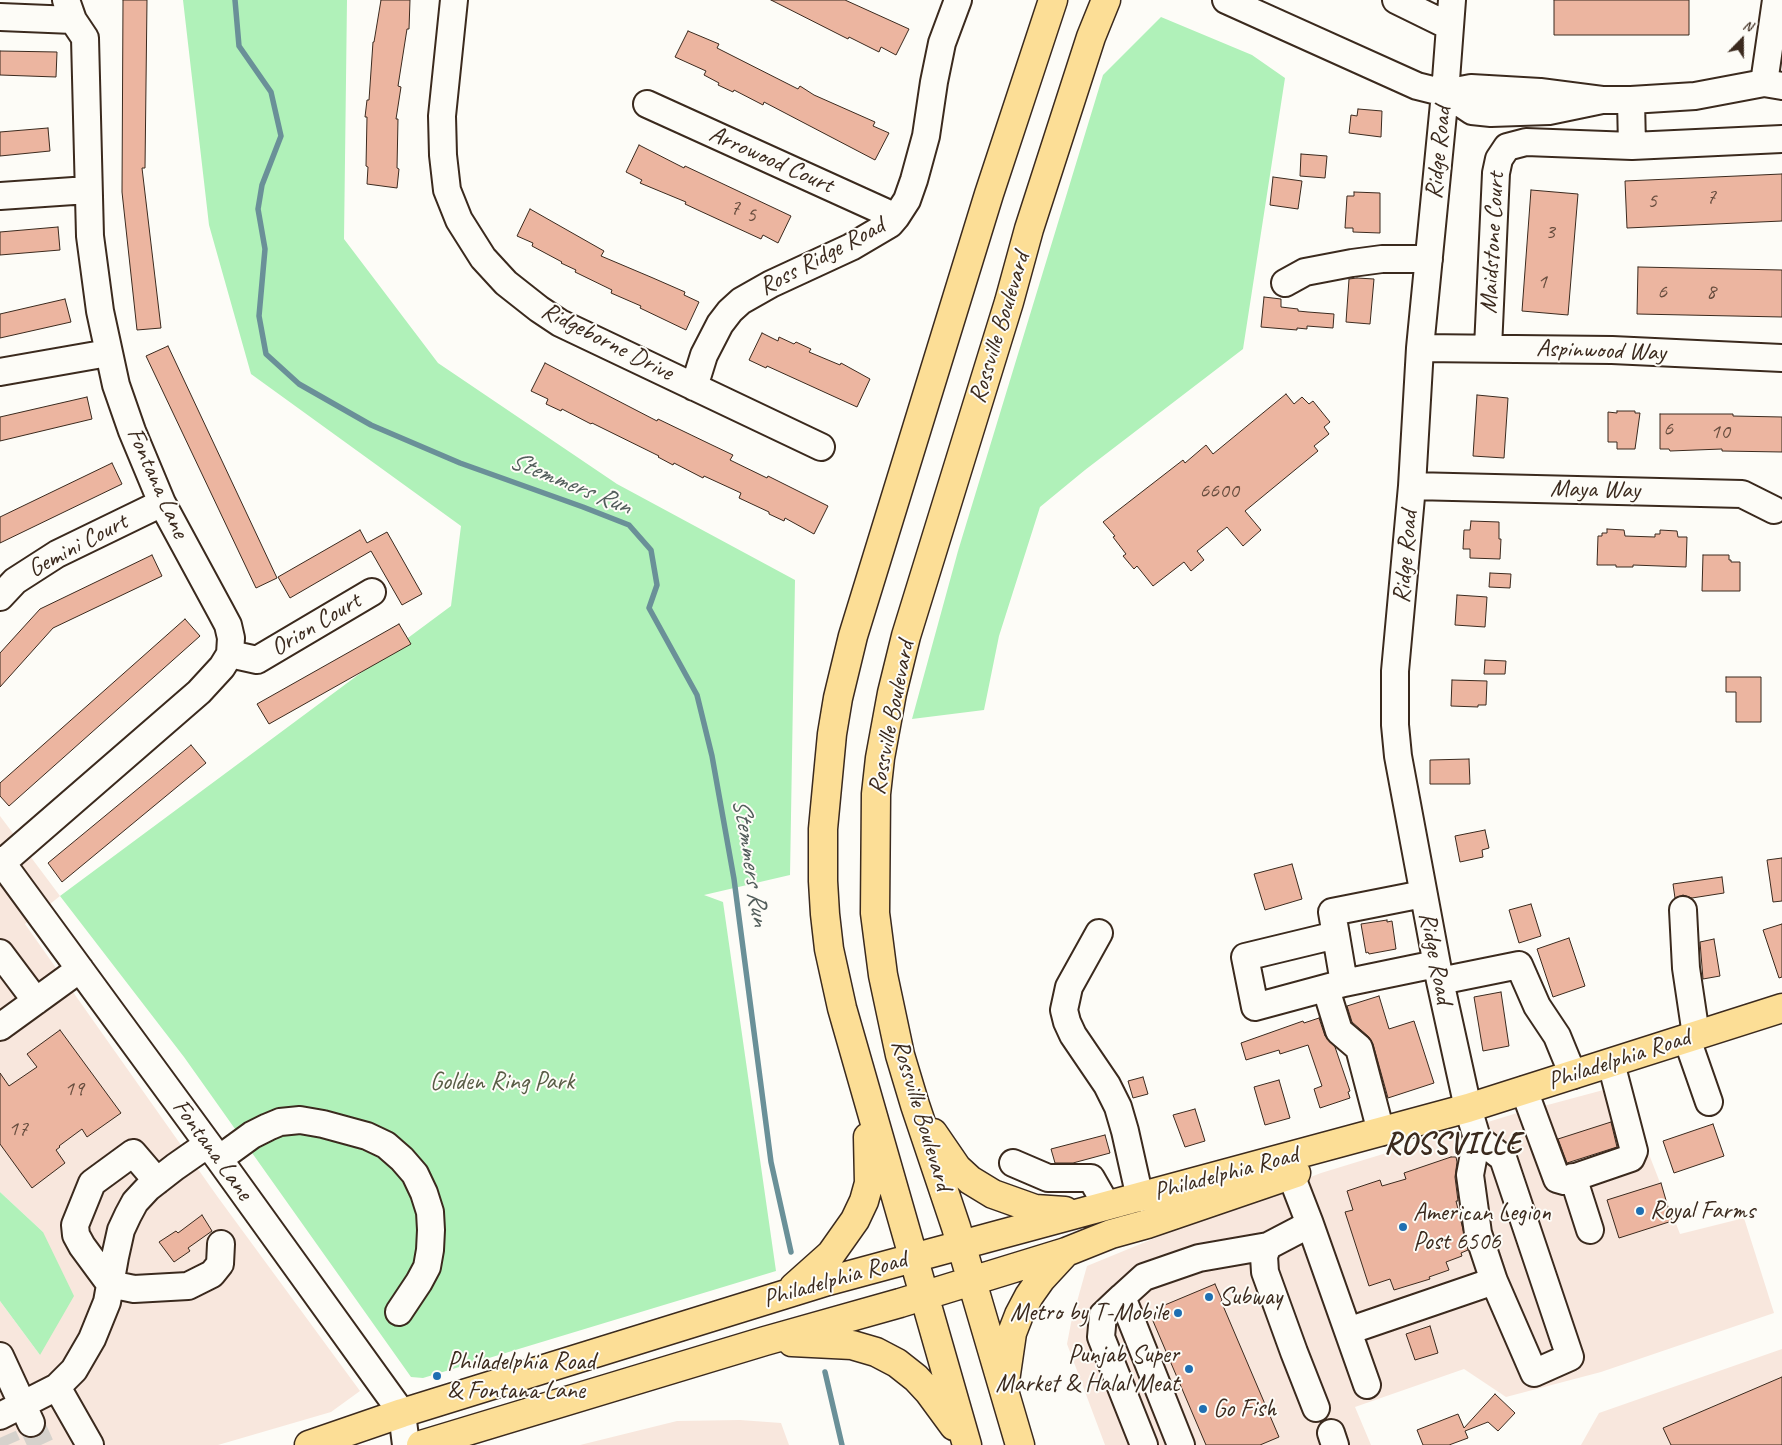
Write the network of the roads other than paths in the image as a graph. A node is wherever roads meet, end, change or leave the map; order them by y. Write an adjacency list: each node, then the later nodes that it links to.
1 (454, 0): 28 (street, Ridgeborne Drive)
2 (1053, 0): 51 (main road, Rossville Boulevard)
3 (1106, 0): 54 (main road, Rossville Boulevard)
4 (1226, 0): 13 (street)
5 (1396, 0): 11 (street)
6 (1452, 0): 11 (street, Ridge Road)
7 (1776, 0): 12 (street)
8 (956, 1): 20 (street, Ross Ridge Road)
9 (70, 10): 10 (street); 18 (street, Fontana Lane)
10 (0, 17)
11 (1449, 26): 13 (street, Ridge Road)
12 (1773, 84): 14 (street)
13 (1445, 93): 14 (street); 21 (street, Ridge Road)
14 (1631, 100): 17 (street)
15 (647, 104): 20 (street, Arrowood Court)
16 (1782, 139): 17 (street, Maidstone Court)
17 (1632, 146): 24 (street, Maidstone Court)
18 (88, 190): 19 (street); 25 (street, Fontana Lane)
19 (0, 196)
20 (896, 217): 28 (street, Ross Ridge Road)
21 (1428, 259): 22 (street); 23 (street, Ridge Road)
22 (1285, 283)
23 (1420, 348): 24 (street, Aspinwood Way); 30 (street, Ridge Road)
24 (1488, 348): 26 (street, Aspinwood Way)
25 (108, 353): 27 (street); 31 (street, Fontana Lane)
26 (1782, 358)
27 (0, 372)
28 (694, 387): 29 (street, Ridgeborne Drive)
29 (821, 448)
30 (1412, 486): 32 (street, Maya Way); 37 (street, Ridge Road)
31 (162, 503): 34 (street, Gemini Court); 35 (street, Fontana Lane)
32 (1774, 510)
33 (372, 592): 35 (street, Orion Court)
34 (0, 597)
35 (230, 654): 36 (street, Fontana Lane)
36 (1, 861): 42 (street, Fontana Lane)
37 (1423, 894): 40 (street); 43 (street, Ridge Road)
38 (1683, 910): 48 (street)
39 (1099, 933): 63 (street)
40 (1336, 935): 44 (street); 44 (street)
41 (2, 961): 45 (street)
42 (80, 969): 45 (street); 58 (street, Fontana Lane)
43 (1438, 973): 44 (street); 50 (street); 55 (street, Ridge Road)
44 (1335, 986): 56 (street)
45 (36, 1001): 47 (street)
46 (1782, 1008): 48 (main road, Philadelphia Road)
47 (0, 1028)
48 (1691, 1037): 49 (main road, Philadelphia Road); 53 (street)
49 (1611, 1063): 50 (main road, Philadelphia Road); 61 (street)
50 (1573, 1075): 52 (main road, Philadelphia Road)
51 (864, 1086): 71 (main road, Rossville Boulevard); 75 (main road)
52 (1524, 1090): 55 (main road, Philadelphia Road); 61 (street)
53 (1709, 1102)
54 (915, 1105): 64 (main road); 68 (main road, Rossville Boulevard)
55 (1468, 1108): 56 (main road, Philadelphia Road); 57 (street, Ridge Road)
56 (1375, 1134): 60 (main road, Philadelphia Road); 63 (main road, Philadelphia Road)
57 (1477, 1138): 73 (street); 73 (street)
58 (213, 1151): 62 (street); 78 (street); 86 (street, Fontana Lane)
59 (1013, 1163): 64 (street)
60 (1291, 1174): 65 (street); 70 (main road, Philadelphia Road)
61 (1573, 1177): 66 (street)
62 (158, 1181): 74 (street); 74 (street)
63 (1140, 1198): 64 (main road, Philadelphia Road)
64 (1100, 1208): 68 (main road, Philadelphia Road)
65 (1310, 1224): 69 (street); 79 (street)
66 (1590, 1230)
67 (221, 1244): 74 (street)
68 (961, 1244): 71 (main road, Philadelphia Road); 72 (main road, Rossville Boulevard)
69 (1268, 1246): 77 (street); 85 (street)
70 (1066, 1252): 72 (main road, Philadelphia Road); 84 (main road)
71 (913, 1257): 75 (main road, Philadelphia Road); 76 (main road, Rossville Boulevard)
72 (972, 1281): 76 (main road, Philadelphia Road); 84 (main road, Rossville Boulevard)
73 (1494, 1281): 79 (street)
74 (110, 1284): 83 (street)
75 (786, 1294): 86 (main road, Philadelphia Road)
76 (924, 1296): 80 (main road, Philadelphia Road); 89 (main road, Rossville Boulevard)
77 (1122, 1297): 94 (street); 95 (street)
78 (399, 1312)
79 (1348, 1331): 82 (street)
80 (765, 1341): 89 (main road); 92 (main road, Philadelphia Road)
81 (0, 1356): 87 (street)
82 (1367, 1385)
83 (57, 1387): 87 (street); 88 (street)
84 (1005, 1390): 93 (main road, Rossville Boulevard)
85 (1316, 1408)
86 (402, 1413): 90 (main road, Philadelphia Road); 91 (street, Fontana Lane)
87 (11, 1422)
88 (81, 1442)
89 (966, 1444)
90 (309, 1445)
91 (406, 1445)
92 (421, 1445)
93 (1020, 1445)
94 (1144, 1445)
95 (1181, 1445)

